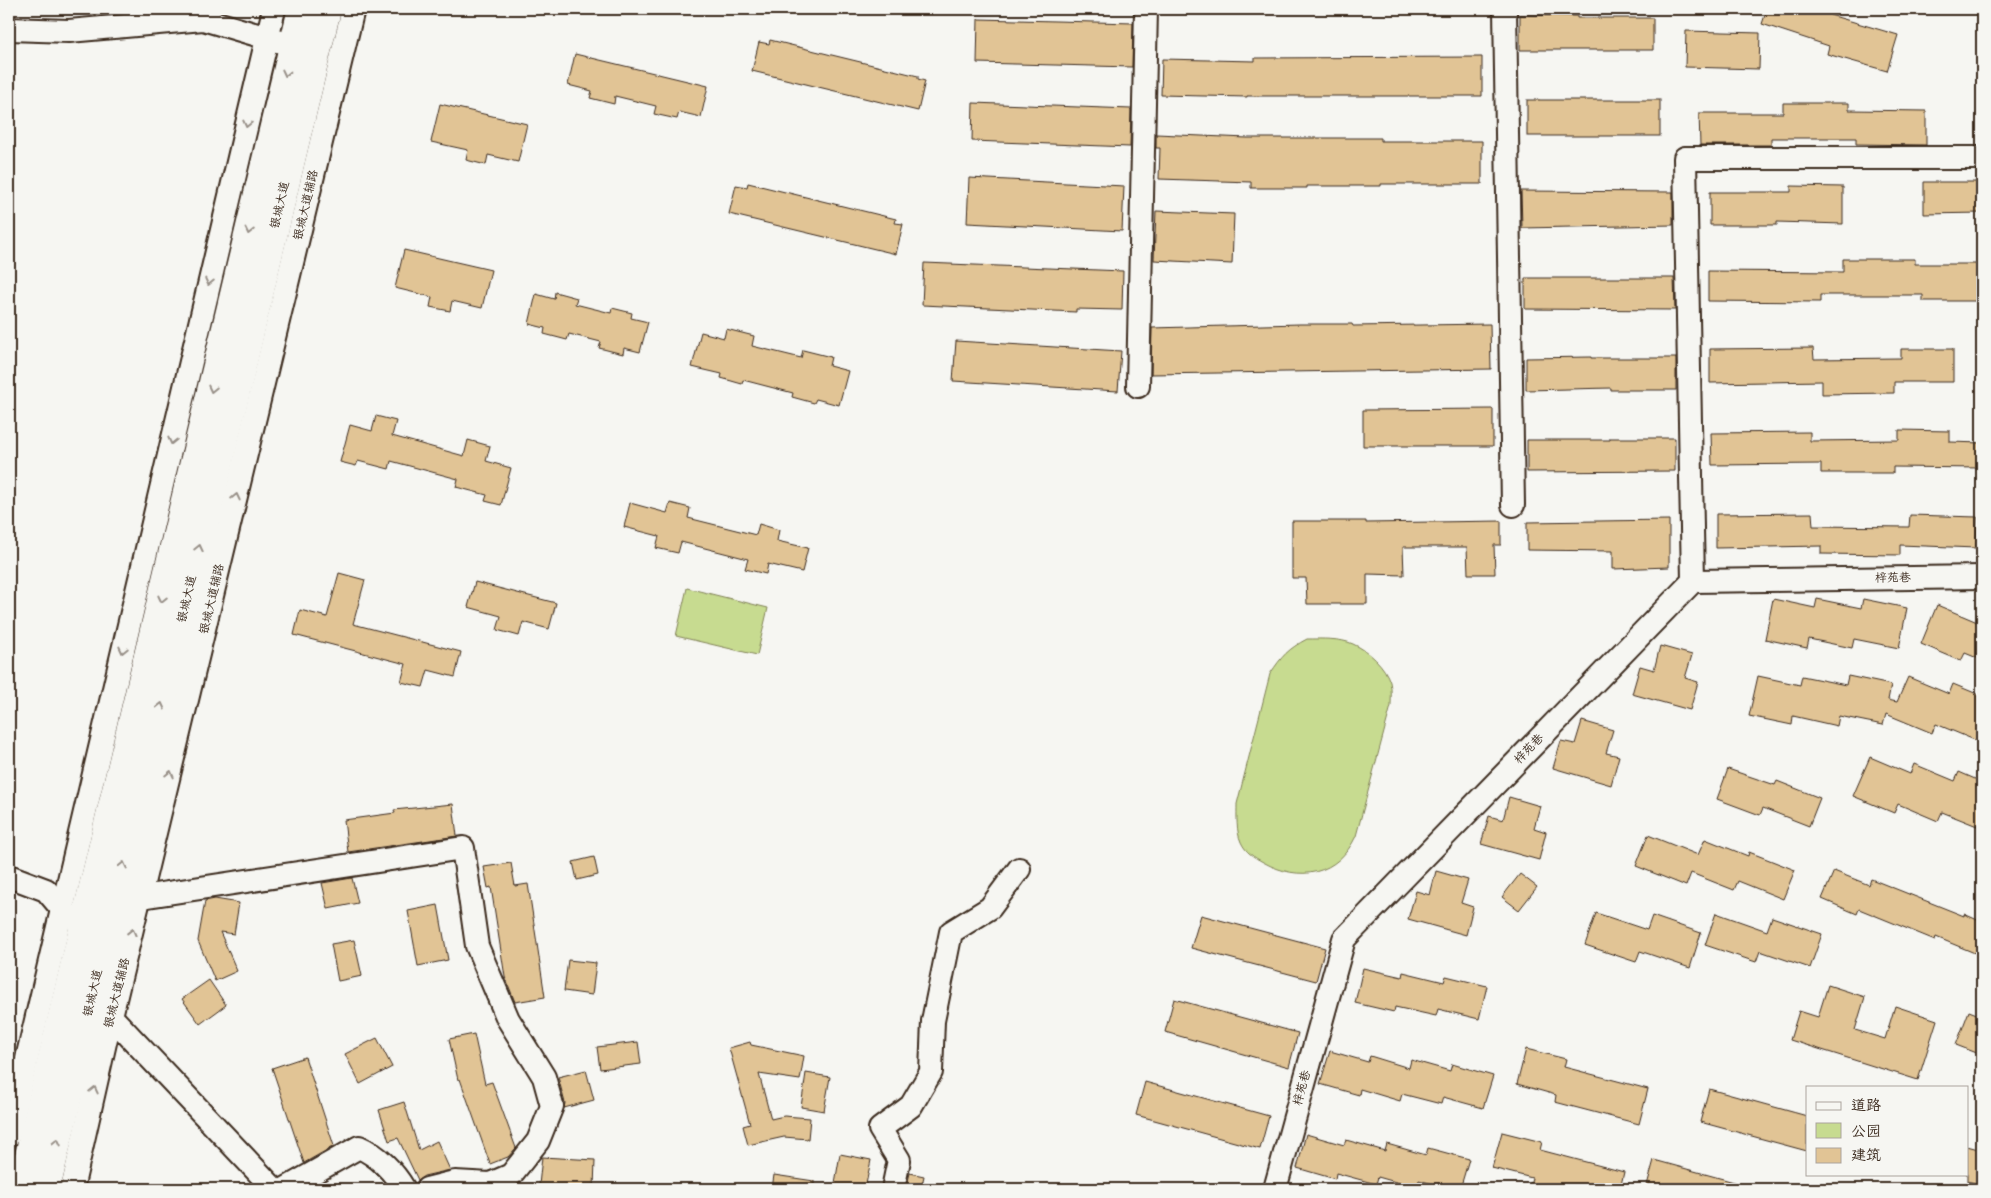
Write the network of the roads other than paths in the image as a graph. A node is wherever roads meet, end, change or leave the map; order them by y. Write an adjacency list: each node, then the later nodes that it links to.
1 (274, 9): 8 (street)
2 (302, 9): 9 (main road, 银城大道)
3 (327, 9): 17 (main road, 银城大道, one-way to 3)
4 (352, 9): 17 (street, 银城大道辅路, one-way to 4)
5 (1146, 9): 11 (street)
6 (1505, 9): 12 (street)
7 (9, 29): 8 (street)
8 (267, 38): 9 (street); 18 (street, one-way to 18)
9 (293, 45): 19 (main road, 银城大道, one-way to 19)
10 (1982, 158): 14 (street)
11 (1138, 386)
12 (1513, 505)
13 (1982, 577): 14 (street, 梓苑巷)
14 (1693, 581): 33 (street, 梓苑巷)
15 (1018, 869): 32 (street)
16 (9, 876): 18 (street)
17 (128, 899): 19 (main road, 银城大道); 21 (street, 银城大道辅路, one-way to 17); 23 (street)
18 (62, 908): 19 (street); 22 (street)
19 (94, 936): 20 (main road, 银城大道)
20 (81, 994): 21 (street); 24 (main road, 银城大道); 25 (main road, 银城大道, one-way to 20)
21 (111, 1016): 26 (street, 银城大道辅路, one-way to 21); 27 (street)
22 (9, 1135)
23 (490, 1184): 30 (street); 31 (street)
24 (21, 1189)
25 (46, 1189)
26 (72, 1189)
27 (274, 1189)
28 (285, 1189): 29 (street)
29 (404, 1189)
30 (427, 1189)
31 (521, 1189)
32 (893, 1189)
33 (1274, 1189)

